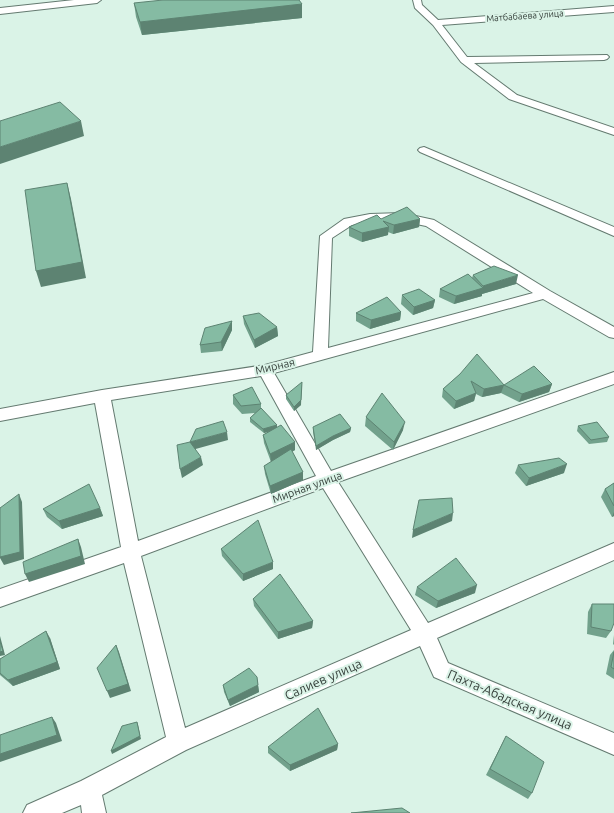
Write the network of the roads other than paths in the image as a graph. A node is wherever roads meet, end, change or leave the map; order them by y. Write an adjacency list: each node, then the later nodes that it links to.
1 (97, 0): 4 (street)
2 (417, 0): 5 (street)
3 (614, 9): 5 (street, Матбабаева улица)
4 (0, 11)
5 (436, 23): 7 (street)
6 (604, 57): 7 (street)
7 (464, 60): 8 (street)
8 (614, 132)
9 (424, 150): 10 (street)
10 (614, 232)
11 (545, 294): 12 (street); 13 (street, Мирная); 13 (street)
12 (614, 333)
13 (320, 355): 14 (street, Мирная)
14 (265, 370): 16 (street, Мирная); 18 (street, Пахта-Абадская улица)
15 (614, 378): 18 (street, Мирная улица)
16 (102, 396): 17 (street, Мирная); 19 (street)
17 (0, 415)
18 (327, 479): 19 (street, Мирная улица); 22 (street, Пахта-Абадская улица)
19 (131, 552): 21 (street, Мирная улица); 23 (street)
20 (613, 553): 22 (street, Салиев улица)
21 (0, 598)
22 (425, 635): 23 (street, Салиев улица); 24 (street, Пахта-Абадская улица)
23 (178, 742): 25 (street, Салиев улица)
24 (614, 744)
25 (89, 789): 26 (street, Салиев улица); 27 (street)
26 (35, 813)
27 (94, 813)

